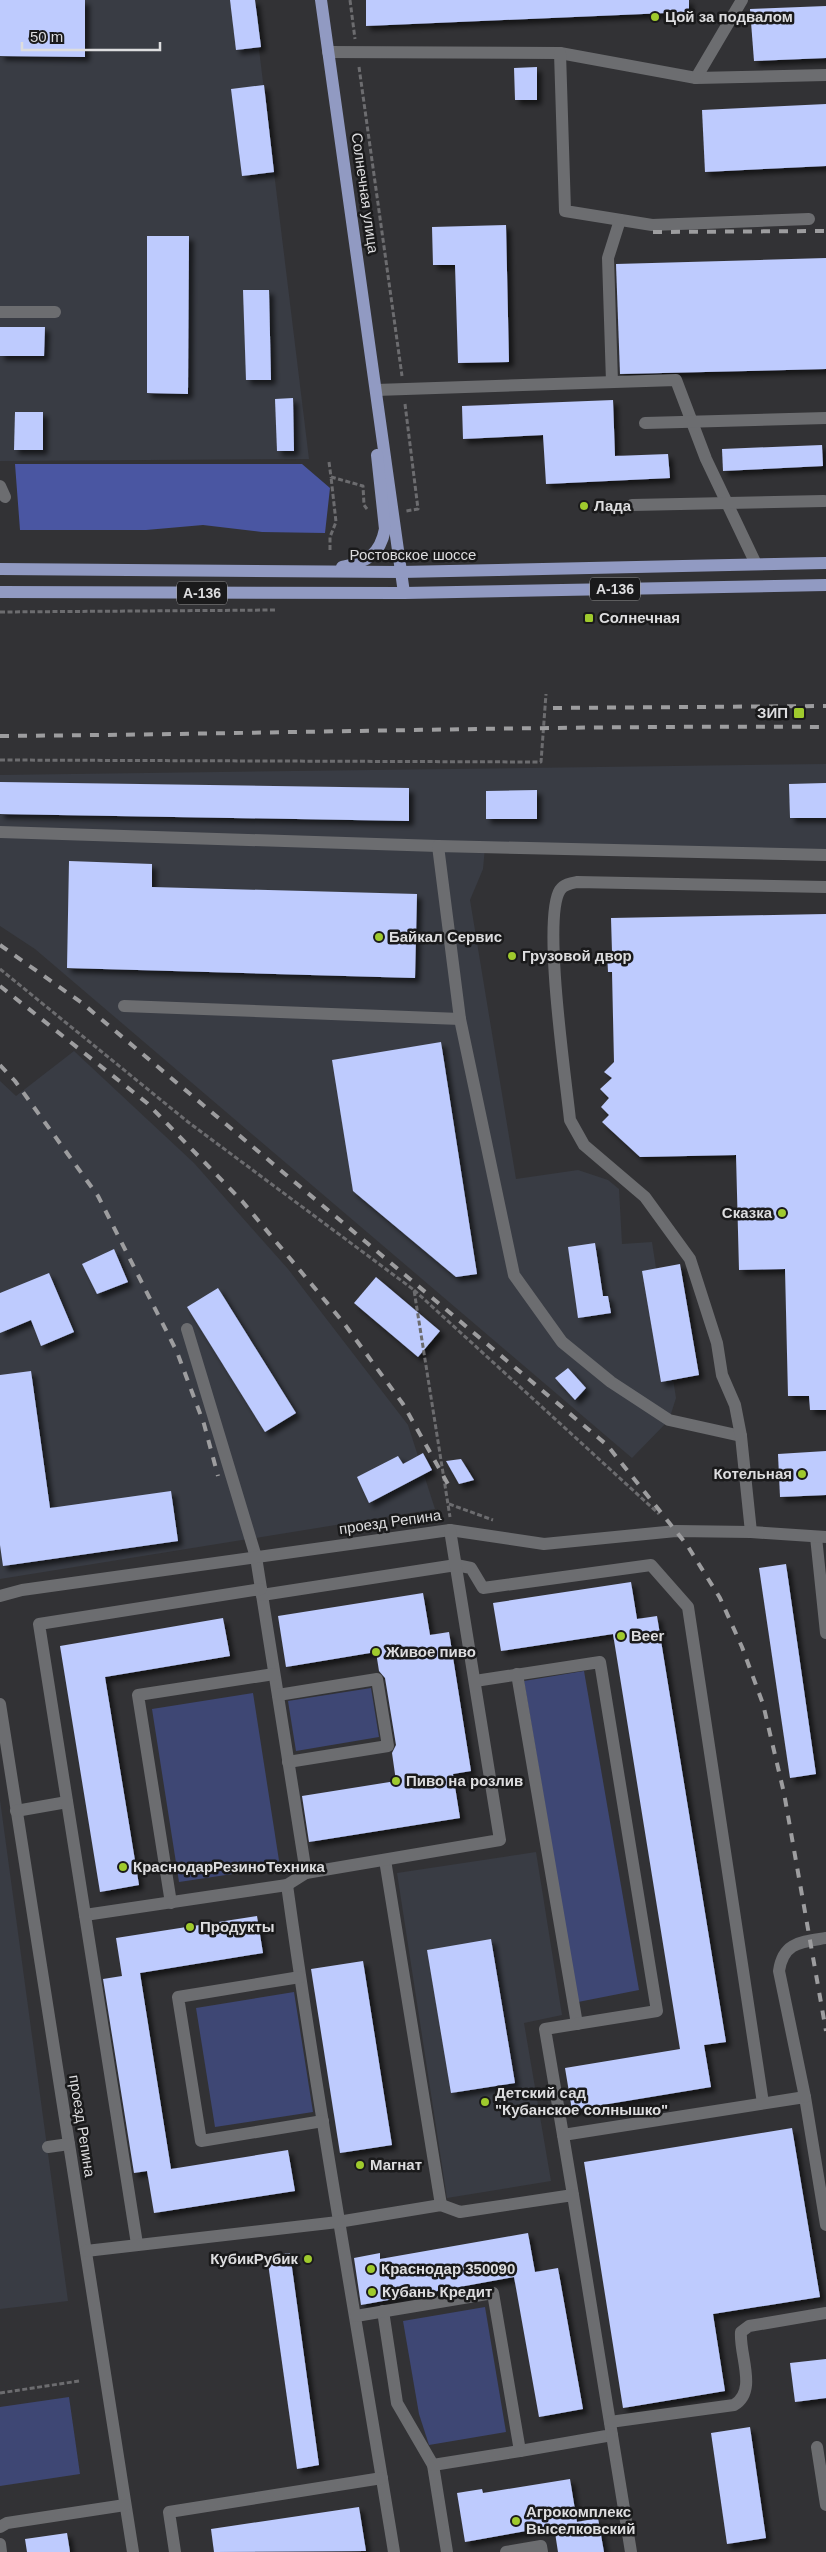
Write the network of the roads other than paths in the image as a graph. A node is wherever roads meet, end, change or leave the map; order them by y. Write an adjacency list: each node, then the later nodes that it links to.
1 (321, 0): 3 (main road, Солнечная улица)
2 (742, 0): 6 (street)
3 (328, 52): 4 (street); 12 (main road, Солнечная улица)
4 (560, 53): 6 (street); 8 (street)
5 (826, 74): 6 (street)
6 (696, 78)
7 (809, 219): 8 (street)
8 (620, 220): 11 (street)
9 (0, 312): 10 (street)
10 (55, 312)
11 (612, 382): 12 (street); 14 (street)
12 (376, 390): 19 (main road, Солнечная улица)
13 (826, 418): 14 (street)
14 (692, 422): 15 (street); 17 (street)
15 (645, 423)
16 (824, 500): 17 (street)
17 (727, 504): 18 (street); 21 (street)
18 (632, 505)
19 (388, 513): 23 (main road, Солнечная улица); 24 (main road, Солнечная улица)
20 (826, 563): 21 (main road, Ростовское шоссе / А-136)
21 (756, 564): 24 (main road, Ростовское шоссе / А-136)
22 (0, 569): 23 (main road, Ростовское шоссе / А-136)
23 (306, 572): 24 (main road, Ростовское шоссе / А-136)
24 (401, 572): 27 (main road, Солнечная улица)
25 (826, 585): 27 (main road, А-136)
26 (0, 592): 27 (main road, А-136)
27 (404, 593)
28 (0, 832): 29 (street)
29 (438, 846): 30 (street); 33 (street)
30 (826, 855)
31 (826, 887): 35 (street)
32 (124, 1006): 33 (street)
33 (460, 1019): 35 (street)
34 (187, 1329): 39 (street)
35 (741, 1436): 37 (street)
36 (450, 1530): 37 (street, проезд Репина); 39 (street, проезд Репина); 40 (street)
37 (751, 1532): 38 (street, проезд Репина)
38 (821, 1537): 43 (street)
39 (256, 1557): 41 (street); 42 (street, проезд Репина)
40 (456, 1566): 41 (street); 46 (street); 61 (street)
41 (261, 1592): 44 (street); 50 (street)
42 (0, 1596)
43 (826, 1633)
44 (274, 1674): 47 (street); 55 (street)
45 (517, 1674): 46 (street); 59 (street); 59 (street)
46 (475, 1681): 52 (street)
47 (278, 1695): 49 (street); 49 (street)
48 (0, 1704): 51 (street, проезд Репина)
49 (288, 1762): 53 (street)
50 (67, 1802): 51 (street); 56 (street)
51 (16, 1811): 64 (street, проезд Репина)
52 (385, 1860): 53 (street); 67 (street)
53 (306, 1872): 54 (street)
54 (287, 1885): 55 (street); 58 (street)
55 (171, 1903): 56 (street)
56 (85, 1915): 70 (street)
57 (826, 1938): 60 (street)
58 (300, 1977): 62 (street); 62 (street)
59 (577, 2024): 63 (street)
60 (805, 2097): 61 (street); 69 (street)
61 (763, 2103): 63 (street)
62 (324, 2121): 68 (street)
63 (563, 2135): 66 (street)
64 (69, 2144): 65 (street); 71 (street, проезд Репина)
65 (48, 2148)
66 (573, 2195): 67 (street); 75 (street)
67 (441, 2205): 68 (street)
68 (338, 2222): 70 (street); 74 (street)
69 (826, 2225)
70 (137, 2244): 71 (street)
71 (86, 2251): 80 (street, проезд Репина)
72 (383, 2311): 74 (street); 77 (street); 78 (street)
73 (826, 2314): 75 (street)
74 (356, 2316): 79 (street)
75 (612, 2428): 77 (street); 91 (street)
76 (817, 2447): 81 (street)
77 (520, 2451): 78 (street)
78 (433, 2465): 88 (street)
79 (382, 2478): 86 (street); 87 (street)
80 (125, 2505): 82 (street); 85 (street, проезд Репина)
81 (826, 2505)
82 (0, 2527)
83 (0, 2544): 84 (street)
84 (1, 2552)
85 (133, 2552)
86 (175, 2552)
87 (394, 2552)
88 (447, 2552)
89 (506, 2552): 90 (street)
90 (542, 2552)
91 (631, 2552)

